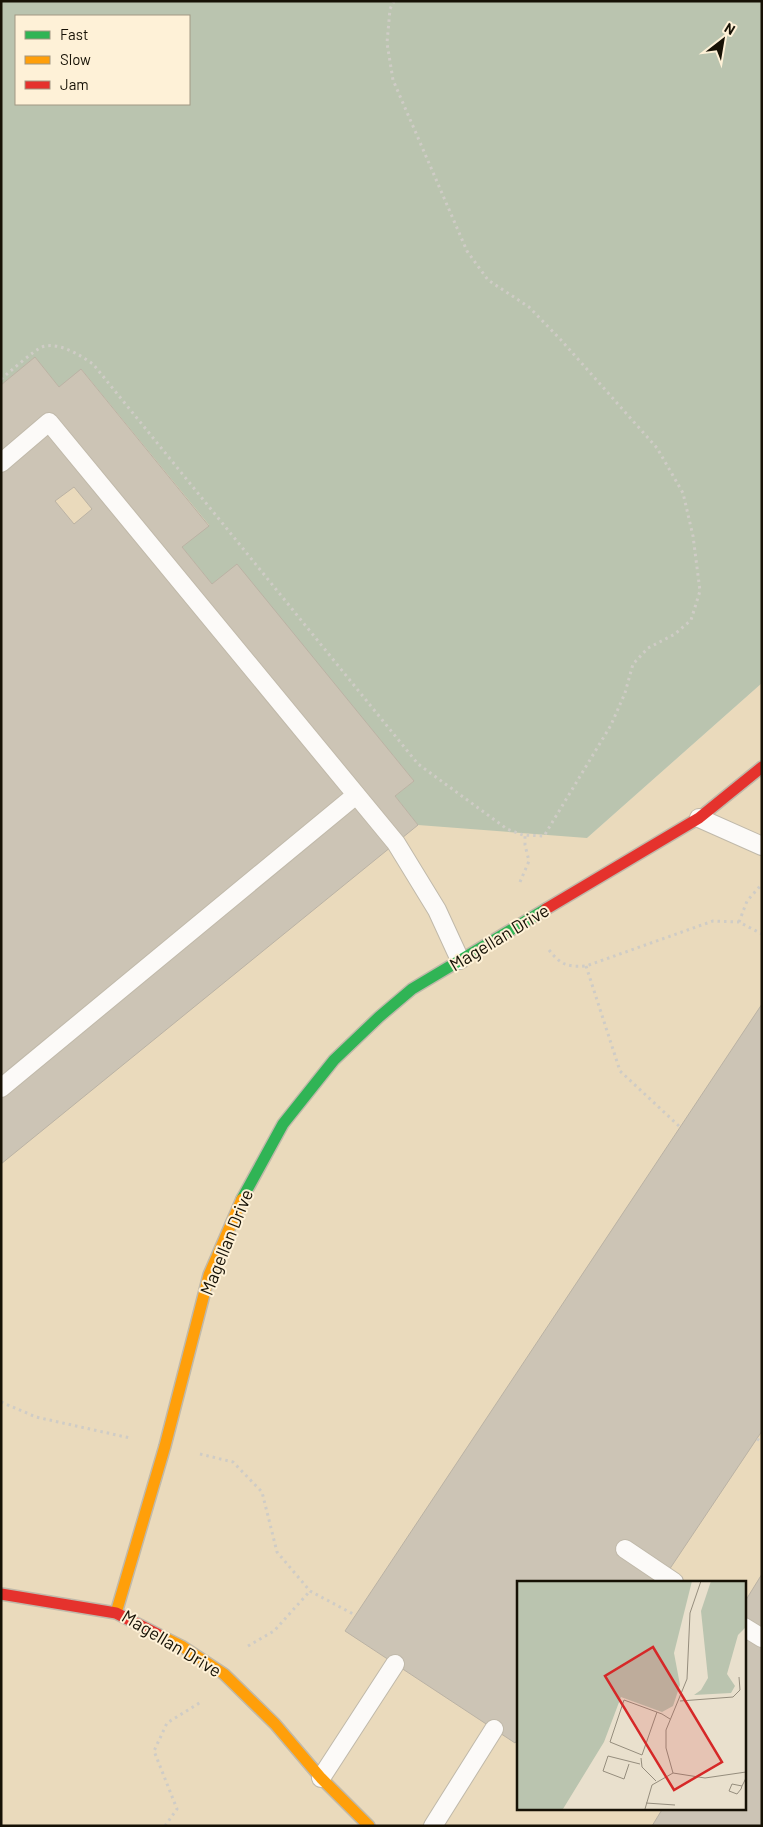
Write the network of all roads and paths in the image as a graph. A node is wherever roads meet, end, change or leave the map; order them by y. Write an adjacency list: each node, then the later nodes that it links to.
1 (394, 1): 7 (path)
2 (1, 379): 7 (path)
3 (1, 463): 5 (lane)
4 (762, 767): 6 (street, Magellan Drive)
5 (356, 795): 14 (lane); 16 (lane)
6 (699, 818): 8 (lane); 14 (street, Magellan Drive)
7 (526, 835): 10 (path)
8 (762, 846)
9 (762, 884): 11 (path)
10 (517, 888)
11 (739, 922): 12 (path); 15 (path)
12 (762, 934)
13 (544, 944): 15 (path)
14 (460, 960): 21 (street, Magellan Drive)
15 (586, 966): 17 (path)
16 (1, 1088)
17 (680, 1127)
18 (1, 1402): 21 (path)
19 (756, 1439): 20 (path)
20 (762, 1442)
21 (166, 1446): 25 (path); 27 (street, Magellan Drive)
22 (625, 1549): 23 (lane)
23 (669, 1577): 24 (lane)
24 (682, 1581)
25 (310, 1591): 28 (path); 31 (path)
26 (1, 1594): 27 (street)
27 (116, 1614): 35 (street, Magellan Drive)
28 (355, 1615)
29 (746, 1628): 30 (lane)
30 (762, 1638)
31 (241, 1650)
32 (395, 1664): 35 (lane)
33 (205, 1700): 36 (path)
34 (494, 1729): 38 (lane)
35 (321, 1778): 37 (street, Magellan Drive)
36 (165, 1826)
37 (369, 1826)
38 (433, 1826)

